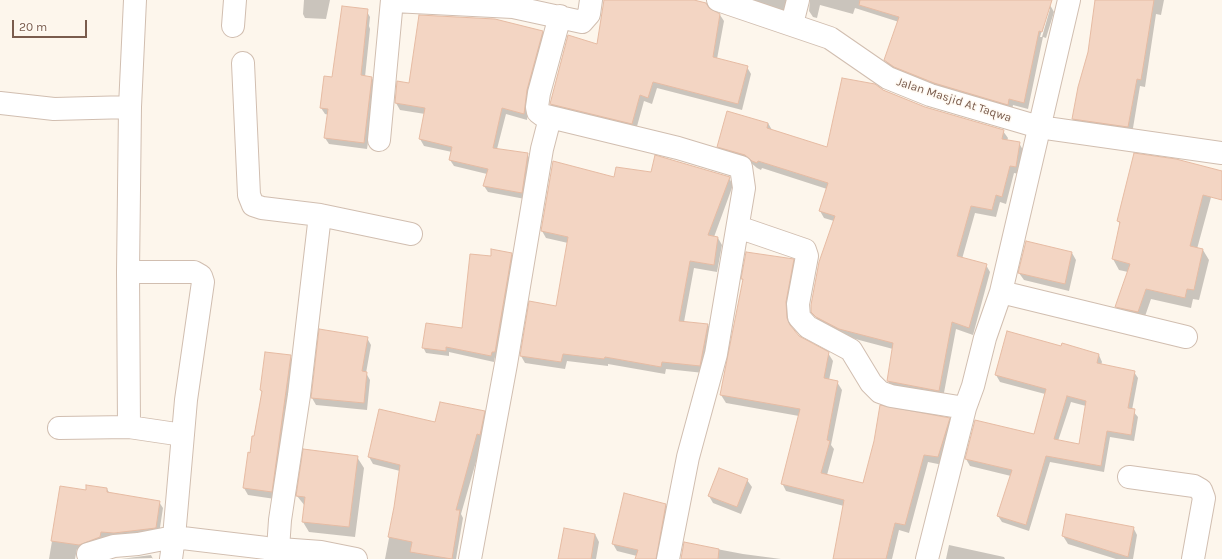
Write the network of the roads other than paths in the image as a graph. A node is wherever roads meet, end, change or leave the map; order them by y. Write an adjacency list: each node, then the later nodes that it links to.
1 (134, 0): 13 (street)
2 (235, 0): 10 (street)
3 (591, 0): 8 (street)
4 (718, 0): 9 (street, Jalan Masjid At Taqwa)
5 (798, 0): 9 (street)
6 (1068, 0): 15 (street)
7 (392, 1): 8 (street); 16 (street)
8 (560, 16): 14 (street)
9 (792, 24): 15 (street, Jalan Masjid At Taqwa)
10 (233, 26)
11 (243, 63): 18 (street)
12 (0, 103): 13 (street)
13 (130, 107): 21 (street)
14 (550, 118): 19 (street); 35 (street)
15 (1039, 128): 17 (street, Jalan Masjid At Taqwa); 22 (street)
16 (379, 140)
17 (1222, 153)
18 (320, 215): 20 (street); 30 (street)
19 (738, 227): 24 (street); 36 (street)
20 (411, 234)
21 (128, 272): 25 (street); 27 (street)
22 (1001, 292): 23 (street); 24 (street)
23 (1186, 337)
24 (965, 408): 37 (street)
25 (128, 427): 26 (street); 27 (street)
26 (60, 428)
27 (183, 435): 29 (street)
28 (1129, 477): 38 (street)
29 (174, 537): 30 (street); 31 (street); 33 (street)
30 (278, 549): 32 (street)
31 (88, 554)
32 (321, 556): 34 (street)
33 (171, 559)
34 (356, 559)
35 (470, 559)
36 (668, 559)
37 (927, 559)
38 (1193, 559)

